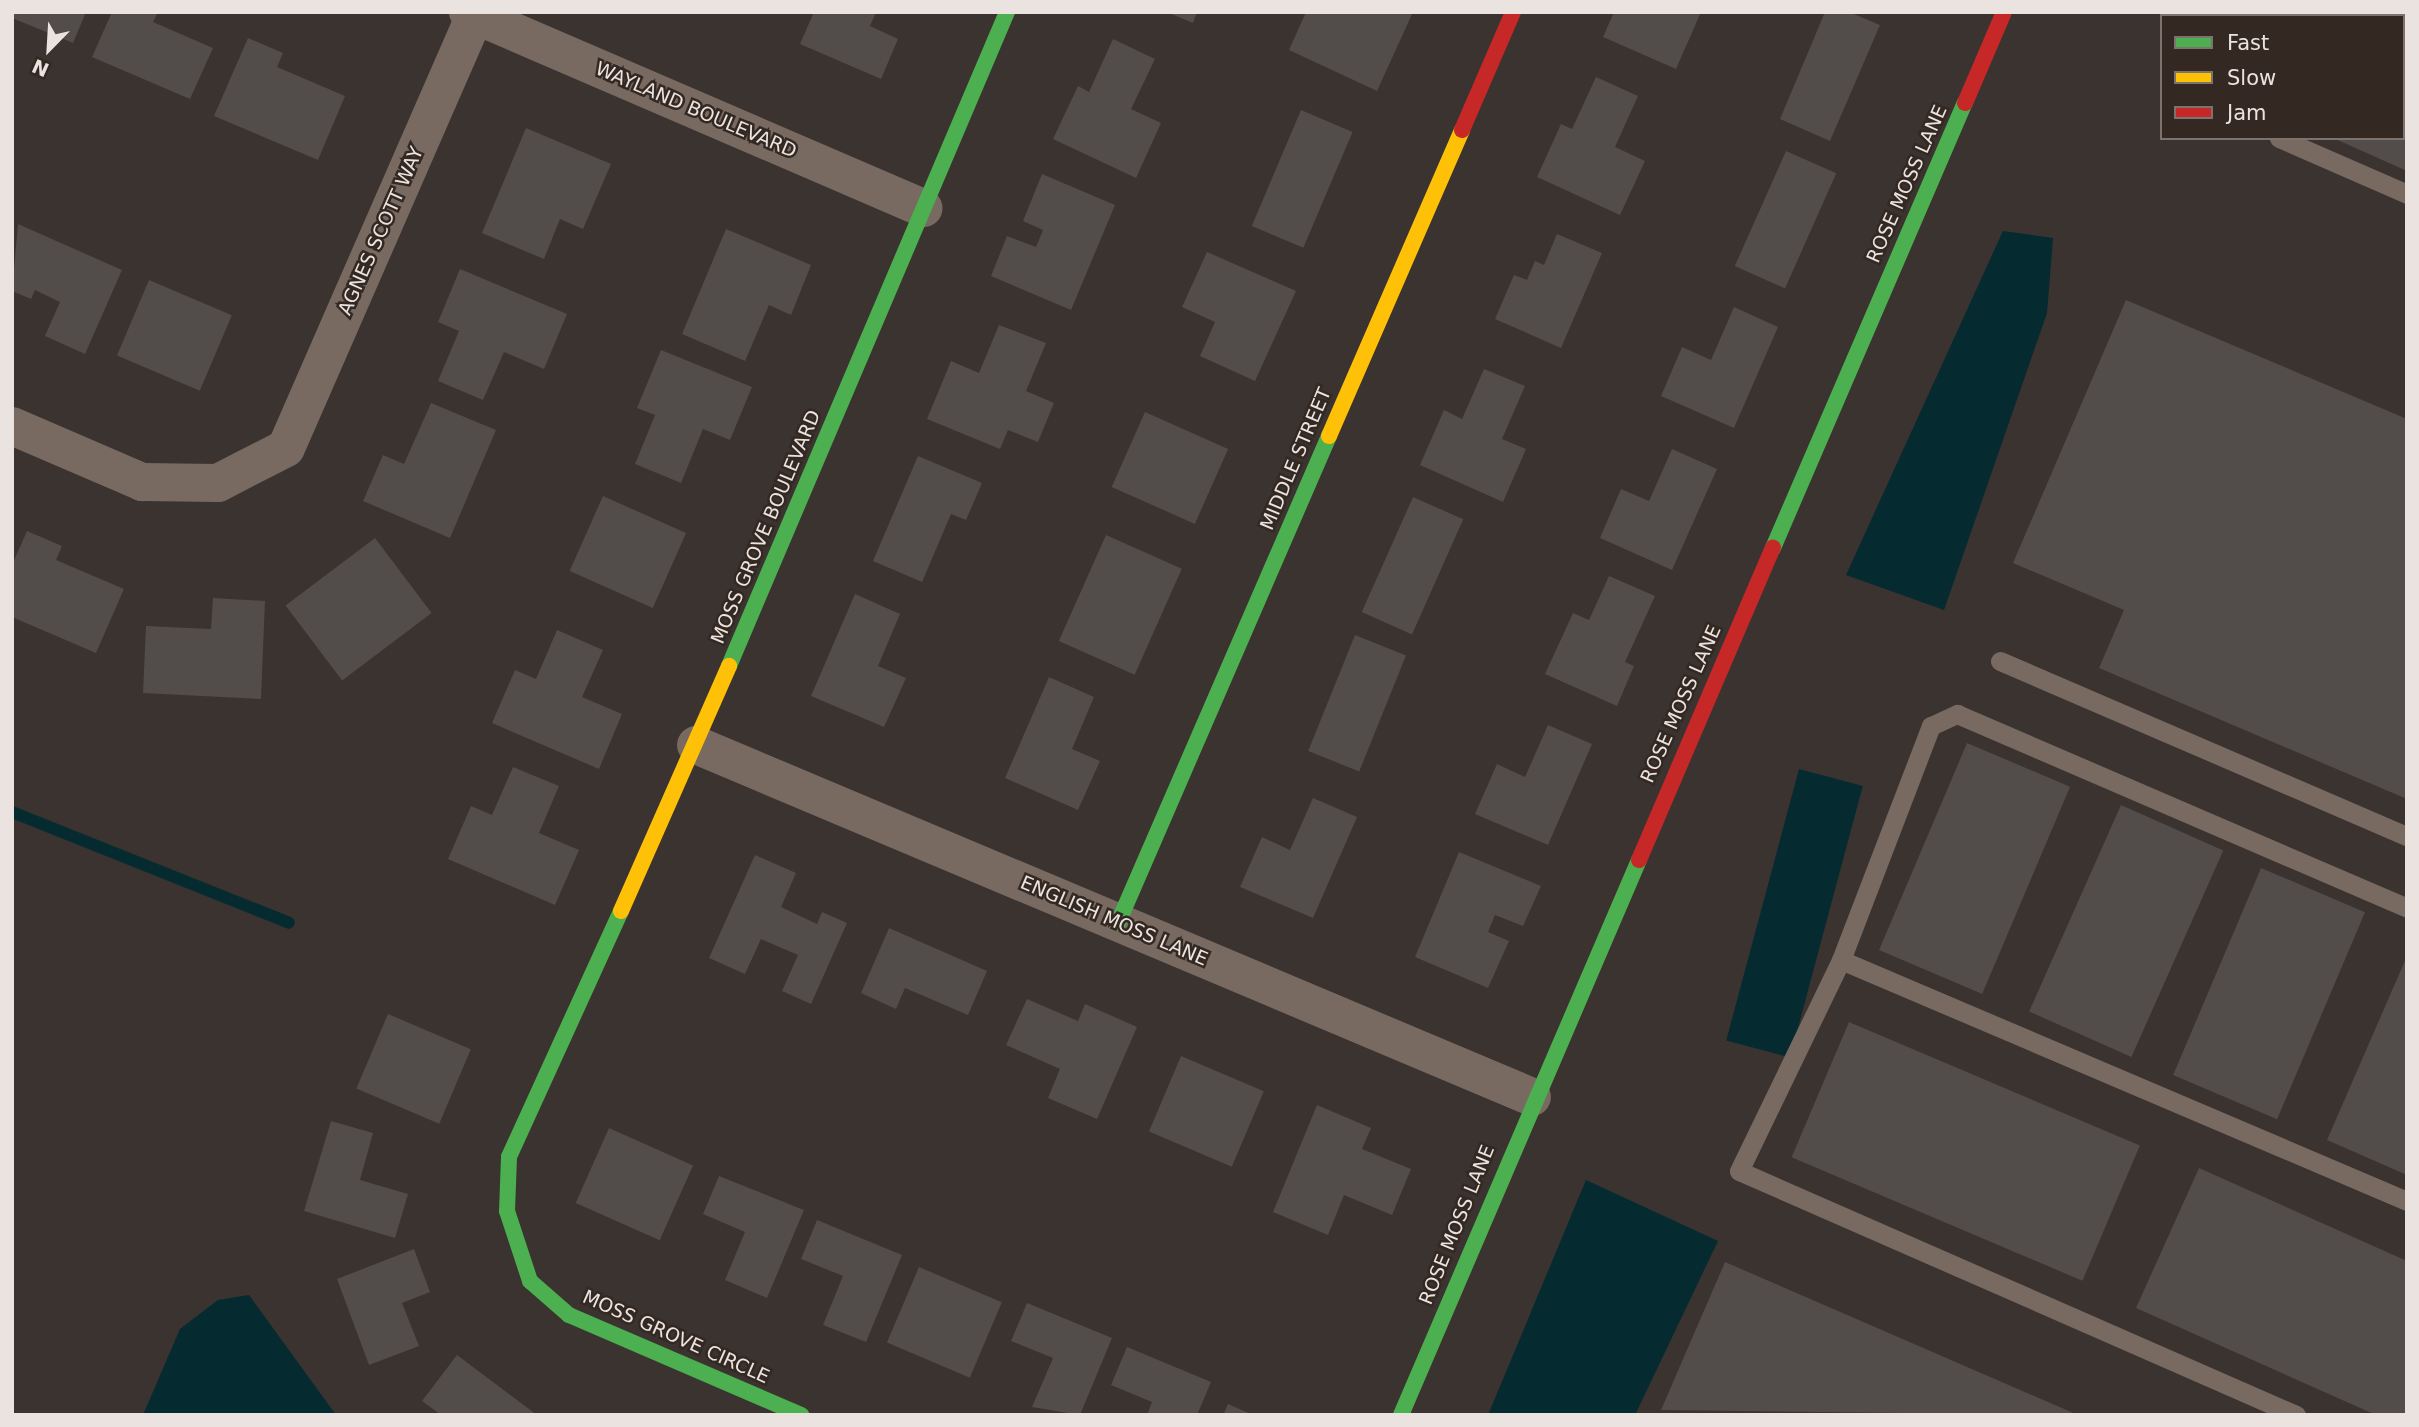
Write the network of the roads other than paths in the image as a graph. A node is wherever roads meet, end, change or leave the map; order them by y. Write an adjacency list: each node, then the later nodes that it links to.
1 (1007, 12): 7 (street, MOSS GROVE BOULEVARD)
2 (1513, 12): 13 (street, MIDDLE STREET)
3 (2004, 12): 16 (street, ROSE MOSS LANE)
4 (472, 14): 7 (street, WAYLAND BOULEVARD); 8 (street, AGNES SCOTT WAY)
5 (2284, 140): 6 (lane)
6 (2407, 194)
7 (924, 208): 10 (street, MOSS GROVE BOULEVARD)
8 (12, 426)
9 (2000, 661): 11 (lane)
10 (696, 745): 13 (street, ENGLISH MOSS LANE); 15 (street, MOSS GROVE BOULEVARD)
11 (2407, 836)
12 (2407, 908): 14 (lane)
13 (1118, 923): 16 (street, ENGLISH MOSS LANE)
14 (1841, 960): 17 (lane); 20 (lane)
15 (555, 1055): 18 (street, MOSS GROVE CIRCLE)
16 (1532, 1097): 19 (street, ROSE MOSS LANE)
17 (2407, 1201)
18 (801, 1415)
19 (1401, 1415)
20 (2297, 1415)

